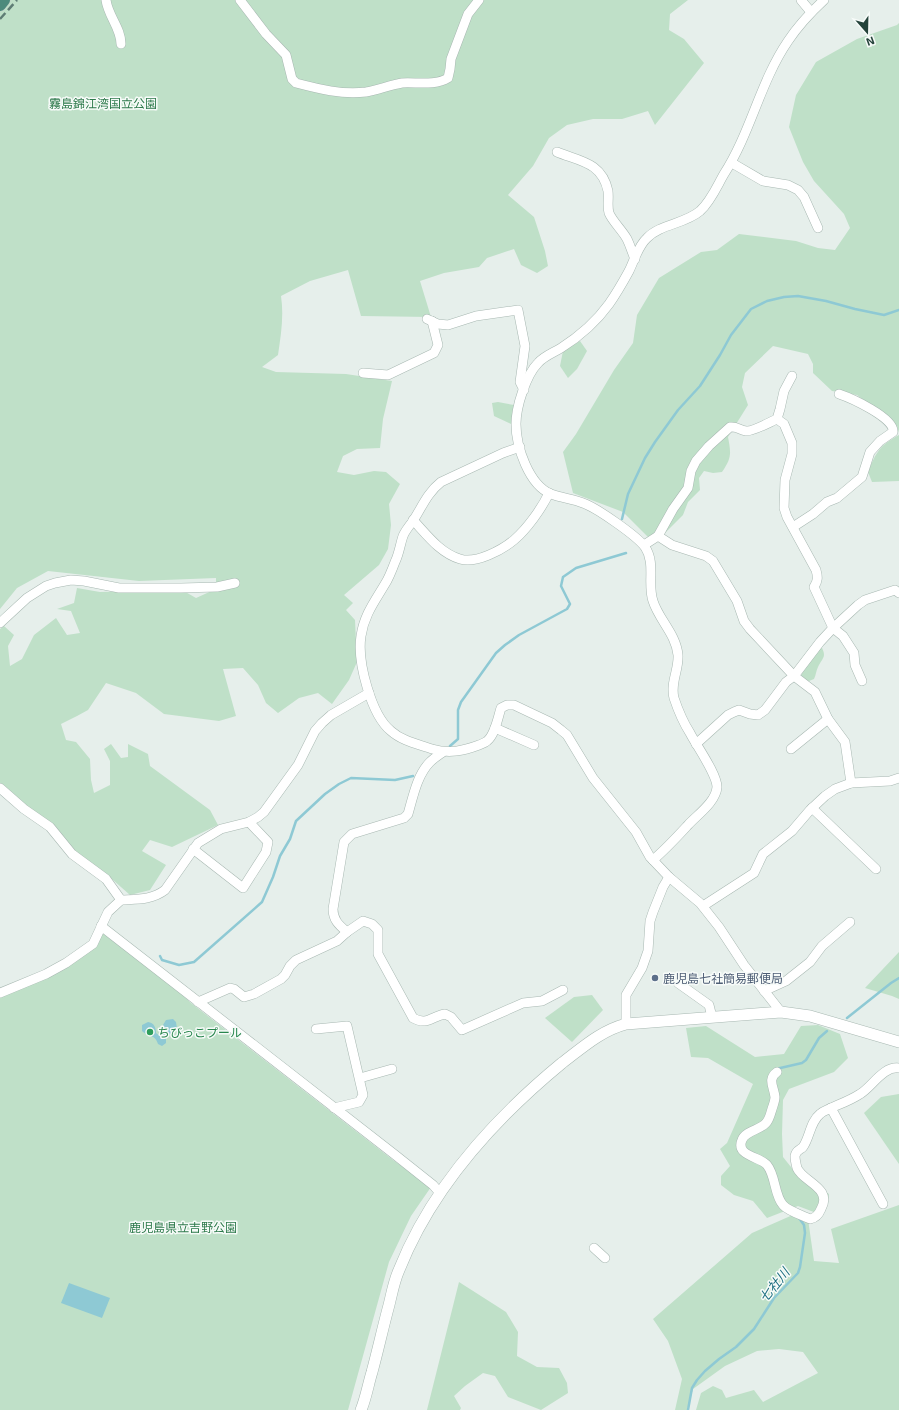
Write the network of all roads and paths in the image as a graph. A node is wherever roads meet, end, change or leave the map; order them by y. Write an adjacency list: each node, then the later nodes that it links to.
1 (4, 0): 7 (highway)
2 (106, 0): 9 (street)
3 (240, 0): 4 (street)
4 (479, 0)
5 (801, 0): 8 (street)
6 (824, 0): 8 (street)
7 (0, 5)
8 (811, 12): 11 (street)
9 (121, 44)
10 (556, 152): 13 (street)
11 (732, 163): 12 (street); 13 (street)
12 (818, 228)
13 (635, 259): 16 (street)
14 (363, 373): 16 (street)
15 (792, 376): 18 (street)
16 (524, 390): 19 (street)
17 (838, 394): 22 (street)
18 (777, 419): 22 (street); 23 (street)
19 (520, 447): 20 (street); 21 (street)
20 (549, 493): 21 (street); 24 (street)
21 (413, 520): 31 (street)
22 (793, 527): 28 (street)
23 (658, 536): 24 (street); 29 (street)
24 (644, 545): 34 (street)
25 (235, 583): 27 (street)
26 (899, 593): 28 (street)
27 (0, 623)
28 (833, 628): 29 (street); 30 (street)
29 (794, 676): 32 (street); 34 (street)
30 (862, 681)
31 (368, 694): 37 (street); 42 (street)
32 (828, 719): 36 (street); 39 (street)
33 (495, 728): 35 (street); 37 (street); 44 (street)
34 (696, 744): 44 (street)
35 (534, 745)
36 (792, 750)
37 (443, 752): 51 (street)
38 (899, 778): 39 (street)
39 (851, 783): 41 (street)
40 (0, 788): 47 (street)
41 (812, 808): 45 (street); 48 (street)
42 (249, 822): 43 (street); 43 (street)
43 (193, 849): 47 (street)
44 (653, 860): 46 (street)
45 (876, 869)
46 (669, 877): 48 (street); 59 (street)
47 (121, 900): 50 (street)
48 (703, 906): 54 (street)
49 (850, 922): 54 (street)
50 (101, 926): 55 (street); 56 (street)
51 (347, 932): 53 (street); 56 (street)
52 (678, 983): 58 (street)
53 (563, 990)
54 (764, 991): 57 (street)
55 (0, 994)
56 (198, 1002): 66 (street)
57 (780, 1012): 58 (street); 61 (street)
58 (712, 1016): 59 (street)
59 (626, 1024): 68 (street)
60 (316, 1029): 65 (street)
61 (899, 1042)
62 (899, 1068): 67 (street)
63 (392, 1069): 65 (street)
64 (777, 1072): 67 (street)
65 (360, 1078): 66 (street)
66 (334, 1108): 68 (street)
67 (831, 1108): 69 (street)
68 (440, 1193): 72 (street)
69 (883, 1204)
70 (594, 1248): 71 (street)
71 (605, 1258)
72 (361, 1410)

